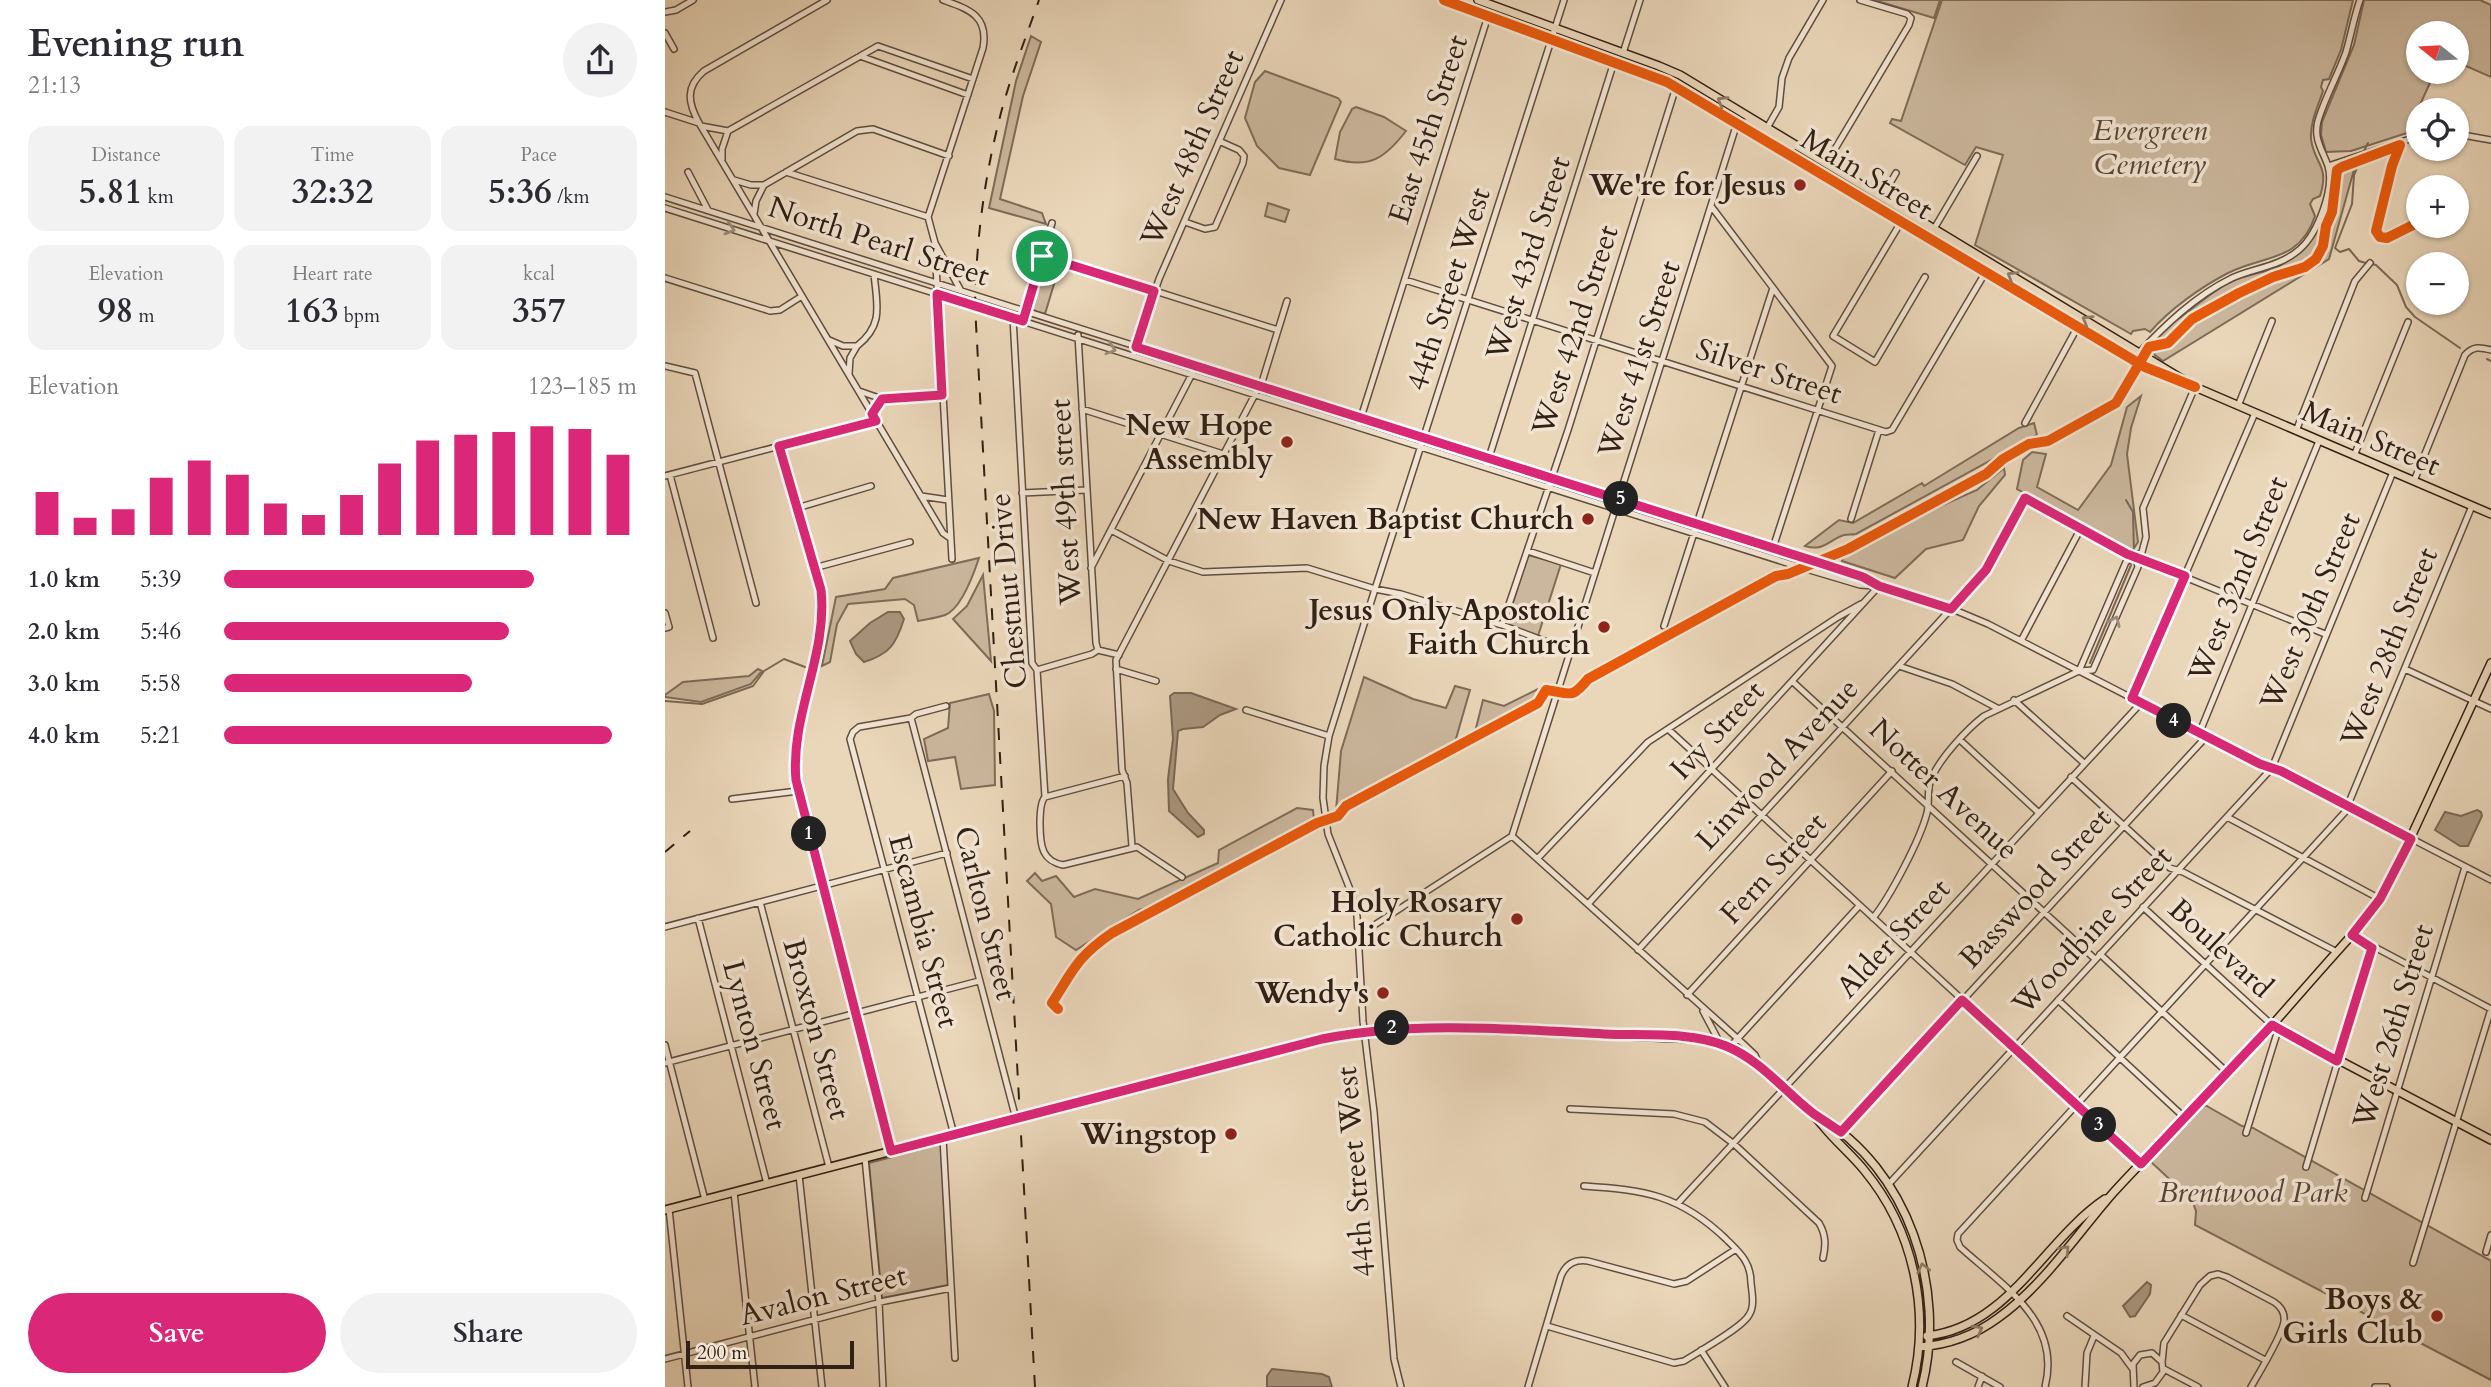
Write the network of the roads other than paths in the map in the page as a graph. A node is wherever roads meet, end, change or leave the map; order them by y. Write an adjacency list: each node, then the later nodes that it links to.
1 (693, 0): 13 (street)
2 (827, 0): 27 (street)
3 (943, 0): 22 (street)
4 (1281, 0): 33 (street, West 48th Street)
5 (1444, 0): 14 (main road, Main Street)
6 (1478, 0): 12 (main road, Main Street)
7 (1564, 0): 15 (street, 44th Street West)
8 (1640, 0): 19 (street)
9 (1823, 0): 28 (street)
10 (1860, 0): 38 (street)
11 (2360, 0): 39 (street)
12 (1492, 2): 15 (main road, Main Street)
13 (665, 12)
14 (1488, 16): 17 (main road, Main Street); 69 (street, East 45th Street)
15 (1555, 28): 17 (street, 44th Street West); 19 (main road, Main Street)
16 (665, 33): 18 (street)
17 (1551, 39): 21 (main road, Main Street); 77 (street, 44th Street West)
18 (674, 49)
19 (1623, 53): 28 (main road, Main Street, one-way to 19)
20 (859, 56): 22 (street); 24 (street); 29 (street)
21 (1614, 62): 23 (main road, Main Street); 81 (street, West 43rd Street)
22 (974, 79): 24 (street)
23 (1676, 87): 26 (main road, Main Street); 89 (street, West 42nd Street)
24 (968, 95): 35 (street)
25 (665, 112): 27 (street)
26 (1737, 123): 34 (main road); 47 (street, West 41st Street); 53 (main road, Main Street)
27 (700, 124): 29 (street); 37 (street)
28 (1767, 128): 34 (main road, Main Street)
29 (728, 131): 37 (street)
30 (2469, 136): 32 (street)
31 (2406, 140): 39 (street)
32 (2491, 140)
33 (1219, 141): 52 (street, West 48th Street); 52 (street)
34 (1812, 155): 38 (main road, Main Street)
35 (949, 156): 41 (street); 51 (street)
36 (1977, 156): 56 (street)
37 (722, 162): 43 (street)
38 (1826, 164): 46 (main road, Main Street)
39 (2328, 166): 93 (street)
40 (688, 172): 49 (street)
41 (786, 172): 44 (street); 51 (street)
42 (1896, 173): 46 (street)
43 (733, 179): 44 (street); 50 (street)
44 (764, 185): 50 (street)
45 (665, 197): 49 (street, North Pearl Street)
46 (1881, 197): 56 (main road, Main Street)
47 (1711, 206): 71 (street); 96 (street, West 41st Street)
48 (665, 208): 58 (street, North Pearl Street, one-way to 58)
49 (708, 211): 55 (street, North Pearl Street)
50 (754, 216): 55 (street)
51 (928, 217): 59 (street)
52 (1185, 222): 73 (street, West 48th Street)
53 (1901, 222): 57 (main road, Main Street); 67 (street)
54 (1052, 223): 61 (street)
55 (761, 227): 58 (street); 64 (street, North Pearl Street)
56 (1934, 229): 57 (street); 63 (main road, Main Street)
57 (1928, 239): 65 (main road, Main Street)
58 (770, 241): 66 (street, North Pearl Street); 75 (street)
59 (935, 243): 70 (street); 72 (street)
60 (1026, 250): 61 (street)
61 (1042, 256): 73 (street); 78 (street)
62 (2370, 262): 118 (street)
63 (1991, 263): 65 (street); 93 (main road, Main Street, one-way to 63)
64 (876, 264): 66 (street); 70 (street, North Pearl Street)
65 (1985, 273): 85 (main road, Main Street); 117 (street)
66 (874, 274): 74 (street, North Pearl Street); 90 (street)
67 (1925, 277)
68 (665, 278): 75 (street)
69 (1405, 280): 77 (street, Silver Street); 113 (street, East 45th Street)
70 (937, 284): 72 (street, North Pearl Street); 74 (street)
71 (1773, 288): 102 (street); 110 (street)
72 (961, 291): 78 (street, North Pearl Street)
73 (1154, 291): 86 (street); 91 (street, West 48th Street)
74 (937, 294): 79 (street, North Pearl Street); 106 (street)
75 (802, 296): 88 (street)
76 (1287, 301): 86 (street)
77 (1468, 301): 81 (street, Silver Street); 120 (street, 44th Street West)
78 (1025, 312): 80 (street); 84 (street, North Pearl Street)
79 (1013, 318): 80 (street, North Pearl Street); 136 (street, Chestnut Drive)
80 (1023, 321): 87 (street, North Pearl Street)
81 (1532, 321): 89 (street, Silver Street); 126 (street, West 43rd Street)
82 (2272, 321): 108 (street)
83 (2408, 322): 125 (street)
84 (1078, 328): 87 (street, West 49th street); 91 (street, North Pearl Street)
85 (2077, 328): 95 (main road, Main Street); 115 (street)
86 (1278, 330): 101 (street)
87 (1078, 338): 94 (street, North Pearl Street, one-way to 94); 109 (street, West 49th street)
88 (828, 340): 90 (street); 99 (street)
89 (1596, 341): 96 (street, Silver Street); 131 (street, West 42nd Street)
90 (857, 346): 99 (street)
91 (1136, 347): 94 (street, West 48th Street); 97 (street, North Pearl Street)
92 (2491, 350): 132 (street)
93 (2140, 352): 95 (street); 103 (main road, Main Street)
94 (1133, 356): 100 (street, North Pearl Street)
95 (2133, 360): 103 (main road, Main Street)
96 (1662, 362): 102 (street, Silver Street); 138 (street, West 41st Street)
97 (1196, 366): 100 (street); 101 (street, North Pearl Street)
98 (666, 367): 127 (street)
99 (849, 374): 104 (street)
100 (1192, 374): 105 (street, North Pearl Street); 119 (street)
101 (1259, 385): 105 (street); 113 (street, North Pearl Street)
102 (1741, 386): 110 (street, Silver Street); 145 (street)
103 (2195, 387): 108 (main road, Main Street); 154 (street)
104 (858, 391): 107 (street); 112 (street)
105 (1254, 394): 116 (street, North Pearl Street); 124 (street)
106 (942, 395): 107 (street); 139 (street)
107 (882, 399): 112 (street)
108 (2238, 406): 111 (main road, Main Street)
109 (1082, 409): 119 (street); 135 (street, West 49th street)
110 (1817, 410): 117 (street, Silver Street); 151 (street)
111 (2255, 413): 118 (main road, Main Street); 160 (street)
112 (872, 414): 114 (street)
113 (1361, 417): 116 (street, East 45th Street); 120 (street, North Pearl Street)
114 (876, 421): 122 (street); 137 (street)
115 (2025, 423)
116 (1358, 427): 123 (street, North Pearl Street)
117 (1879, 430): 144 (street)
118 (2296, 430): 121 (main road, Main Street)
119 (1161, 434): 124 (street); 147 (street)
120 (1425, 438): 123 (street, 44th Street West); 126 (street, North Pearl Street)
121 (2319, 441): 125 (main road, Main Street); 165 (street, West 32nd Street)
122 (779, 446): 127 (street); 141 (street)
123 (1422, 447): 128 (street, North Pearl Street); 162 (street, 44th Street West)
124 (1223, 454): 156 (street)
125 (2354, 456): 129 (main road, Main Street)
126 (1489, 458): 128 (street, West 43rd Street); 131 (street, North Pearl Street)
127 (720, 462): 130 (street); 164 (street)
128 (1486, 467): 134 (street, North Pearl Street)
129 (2393, 472): 132 (main road, Main Street); 171 (street, West 30th Street)
130 (667, 475): 172 (street)
131 (1552, 478): 134 (street, West 42nd Street); 138 (street, North Pearl Street)
132 (2414, 481): 140 (main road, Main Street)
133 (871, 486): 141 (street)
134 (1549, 487): 142 (street, North Pearl Street); 152 (street, West 42nd Street)
135 (1086, 490): 136 (street); 158 (street, West 49th street)
136 (1022, 493): 181 (street, Chestnut Drive)
137 (921, 496): 139 (street); 149 (street)
138 (1619, 499): 142 (street, West 41st Street); 145 (street, North Pearl Street)
139 (948, 500): 149 (street)
140 (2472, 506): 143 (main road, Main Street); 180 (street, West 28th Street)
141 (797, 508): 157 (street)
142 (1616, 508): 148 (street, North Pearl Street); 159 (street, West 41st Street)
143 (2491, 514)
144 (1851, 519)
145 (1697, 524): 148 (street); 151 (street, North Pearl Street)
146 (2081, 528): 154 (street); 166 (street, Linwood Avenue); 173 (street)
147 (1111, 530): 156 (street); 158 (street)
148 (1694, 533): 153 (street, North Pearl Street); 169 (street)
149 (950, 538): 155 (street)
150 (910, 542): 157 (street)
151 (1773, 548): 153 (street); 161 (street, North Pearl Street)
152 (1528, 551): 159 (street); 168 (street, West 42nd Street)
153 (1770, 557): 161 (street, North Pearl Street)
154 (2136, 558): 160 (street); 182 (street); 182 (street, one-way to 154)
155 (952, 559)
156 (1169, 561): 162 (street); 176 (street)
157 (814, 568): 206 (street)
158 (1091, 569): 174 (street, West 49th street)
159 (1595, 573): 175 (street, West 41st Street)
160 (2185, 576): 165 (street); 185 (street)
161 (1879, 586): 163 (street, Ivy Street); 166 (street, North Pearl Street)
162 (1375, 589): 168 (street); 197 (street, 44th Street West)
163 (1867, 600): 184 (street, Ivy Street); 195 (street)
164 (756, 603)
165 (2252, 604): 171 (street); 196 (street, West 32nd Street)
166 (1951, 609): 173 (street, North Pearl Street); 178 (street, Linwood Avenue)
167 (665, 613): 170 (street)
168 (1502, 625): 175 (street)
169 (1664, 626)
170 (667, 628)
171 (2325, 634): 201 (street, West 30th Street)
172 (713, 638)
173 (2021, 640): 182 (street, North Pearl Street)
174 (1098, 650): 176 (street); 181 (street)
175 (1571, 651): 215 (street, West 41st Street)
176 (1119, 655): 179 (street)
177 (2491, 663): 187 (main road)
178 (1899, 666): 190 (street); 194 (street, Linwood Avenue)
179 (1116, 669): 183 (street); 204 (street)
180 (2405, 669): 187 (street); 210 (street, West 28th Street)
181 (1037, 670): 207 (street, Chestnut Drive)
182 (2079, 671): 185 (street, North Pearl Street); 186 (street)
183 (1156, 681)
184 (1793, 682): 194 (street, Notter Avenue); 202 (street, Ivy Street)
185 (2132, 698): 188 (street, North Pearl Street)
186 (2014, 700): 190 (street); 200 (street)
187 (2476, 700): 191 (street); 216 (main road)
188 (2141, 704): 196 (street, North Pearl Street); 200 (street, Alder Street)
189 (946, 706): 193 (street)
190 (1997, 708): 199 (street)
191 (2491, 709)
192 (1246, 710): 197 (street)
193 (911, 719): 218 (street, Carlton Street); 224 (street, Escambia Street)
194 (1842, 727): 203 (street, Notter Avenue); 211 (street, Linwood Avenue)
195 (1668, 729): 202 (street); 219 (street)
196 (2199, 734): 198 (street, North Pearl Street)
197 (1329, 736): 239 (street, 44th Street West)
198 (2206, 737): 201 (street, North Pearl Street); 214 (street, Basswood Street)
199 (1960, 740): 209 (street); 212 (street)
200 (2084, 763): 205 (street, Alder Street)
201 (2271, 768): 210 (street, North Pearl Street); 213 (street, Woodbine Street)
202 (1712, 769): 211 (street); 231 (street, Ivy Street)
203 (1892, 771): 209 (street, Notter Avenue); 221 (street, Fern Street)
204 (1125, 776): 207 (street); 217 (street)
205 (2071, 778): 212 (street, Alder Street); 214 (street)
206 (798, 791): 208 (street); 228 (street)
207 (1045, 797): 217 (street, Chestnut Drive)
208 (732, 799)
209 (1928, 806): 222 (street, Notter Avenue); 237 (street)
210 (2348, 806): 216 (street, North Pearl Street); 220 (street, West 28th Street)
211 (1762, 814): 221 (street); 242 (street, Linwood Avenue)
212 (2039, 814): 222 (street, Alder Street)
213 (2227, 817): 220 (street); 225 (street, Woodbine Street)
214 (2124, 826): 225 (street); 235 (street, Basswood Street)
215 (1512, 836): 219 (street); 239 (street)
216 (2411, 839): 223 (street, North Pearl Street); 229 (main road)
217 (1132, 846): 226 (street)
218 (947, 853): 224 (street); 248 (street, Carlton Street)
219 (1538, 858): 231 (street)
220 (2304, 858): 229 (street); 234 (street, West 28th Street)
221 (1811, 860): 232 (street); 249 (street, Fern Street)
222 (1992, 864): 235 (street, Notter Avenue); 243 (street, Alder Street)
223 (2465, 867): 227 (street, North Pearl Street); 247 (street, West 26th Street)
224 (884, 869): 228 (street); 250 (street, Escambia Street)
225 (2177, 871): 233 (street, Woodbine Street); 234 (street)
226 (1182, 877)
227 (2491, 880)
228 (822, 886): 230 (street); 256 (street)
229 (2380, 899): 240 (main road)
230 (760, 902): 236 (street); 258 (street, Broxton Street)
231 (1588, 904): 242 (street)
232 (1859, 906): 237 (street); 260 (street)
233 (2143, 907): 245 (street, Woodbine Street); 246 (street, Boulevard)
234 (2255, 911): 244 (street); 246 (street, West 28th Street)
235 (2044, 912): 245 (street, Notter Avenue); 251 (street, Basswood Street)
236 (698, 918): 238 (street); 262 (street, Lynton Street)
237 (1873, 918): 243 (street)
238 (665, 927)
239 (1359, 934): 259 (street, 44th Street West)
240 (2352, 935): 241 (street); 244 (main road)
241 (2372, 948): 247 (street); 266 (street)
242 (1637, 950): 249 (street)
243 (1910, 952): 251 (street); 270 (street, Alder Street)
244 (2337, 952): 257 (main road)
245 (2097, 957): 252 (street, Woodbine Street); 255 (street, Notter Avenue)
246 (2206, 965): 255 (street, West 28th Street); 257 (street, Boulevard)
247 (2432, 978): 254 (street); 271 (street, West 26th Street)
248 (979, 981): 250 (street); 275 (street, Carlton Street)
249 (1688, 995): 253 (street)
250 (918, 997): 256 (street); 280 (street, Escambia Street)
251 (1962, 1000): 264 (street); 278 (street, Basswood Street)
252 (2058, 1000): 264 (street, Woodbine Street); 265 (street)
253 (1702, 1009): 260 (street); 263 (street)
254 (2491, 1009): 277 (street)
255 (2163, 1012): 265 (street, West 28th Street); 269 (street, Notter Avenue)
256 (856, 1013): 258 (street); 285 (street)
257 (2275, 1028): 266 (main road, Boulevard); 269 (main road); 279 (street)
258 (793, 1029): 262 (street); 289 (street, Broxton Street)
259 (1364, 1031): 263 (main road); 275 (main road); 339 (street, 44th Street West)
260 (1737, 1038): 263 (street); 268 (street)
261 (665, 1045): 267 (street)
262 (731, 1045): 267 (street); 292 (street, Lynton Street)
263 (1725, 1046): 268 (main road)
264 (2014, 1049): 272 (street); 293 (street, Woodbine Street)
265 (2121, 1058): 272 (street, West 28th Street); 276 (street)
266 (2337, 1061): 271 (main road, Boulevard); 290 (street)
267 (667, 1062): 298 (street)
268 (1759, 1064): 270 (main road)
269 (2229, 1074): 276 (main road)
270 (1785, 1087): 274 (main road); 283 (street, Alder Street)
271 (2397, 1092): 277 (main road, Boulevard); 297 (street, West 26th Street)
272 (2077, 1105): 287 (street); 307 (street, West 28th Street)
273 (1570, 1109): 283 (street)
274 (1815, 1114): 278 (main road); 284 (main road)
275 (1016, 1119): 280 (main road)
276 (2186, 1119): 287 (main road)
277 (2457, 1122): 282 (main road, Boulevard); 305 (street)
278 (1841, 1132): 288 (main road)
279 (2246, 1133)
280 (954, 1135): 281 (main road)
281 (943, 1138): 285 (main road); 306 (street)
282 (2491, 1140)
283 (1734, 1144): 299 (street, Alder Street); 304 (street)
284 (1845, 1149): 288 (main road); 317 (main road)
285 (891, 1151): 286 (main road)
286 (865, 1158): 289 (main road); 309 (street)
287 (2141, 1164): 296 (main road)
288 (1875, 1166): 293 (main road)
289 (829, 1167): 291 (main road)
290 (2306, 1167)
291 (799, 1175): 292 (main road); 312 (street)
292 (767, 1184): 295 (main road)
293 (1888, 1185): 314 (main road, one-way to 293)
294 (1584, 1186): 299 (street)
295 (734, 1192): 298 (main road); 316 (street)
296 (2112, 1195): 307 (main road); 308 (main road, one-way to 296)
297 (2365, 1198)
298 (705, 1200): 300 (main road)
299 (1678, 1203): 302 (street)
300 (667, 1210): 322 (street)
301 (2491, 1235): 303 (street)
302 (1736, 1248): 313 (street); 321 (street)
303 (2486, 1252)
304 (1823, 1258)
305 (2413, 1263)
306 (951, 1288): 309 (street, Avalon Street); 327 (street)
307 (2011, 1293): 308 (street); 314 (main road)
308 (2019, 1300): 319 (main road, one-way to 308); 346 (street)
309 (879, 1303): 312 (street, Avalon Street); 338 (street)
310 (2181, 1315): 318 (street); 328 (street); 328 (street)
311 (2067, 1316): 315 (street)
312 (815, 1321): 316 (street, Avalon Street); 337 (street)
313 (1546, 1326): 321 (street); 340 (street)
314 (1930, 1336): 317 (main road); 319 (main road)
315 (2094, 1336): 323 (street); 347 (street)
316 (749, 1337): 322 (street, Avalon Street); 336 (street)
317 (1920, 1337): 320 (main road)
318 (2164, 1343): 324 (street); 330 (street)
319 (1930, 1346): 320 (main road); 343 (main road)
320 (1919, 1347): 342 (main road)
321 (1701, 1350): 341 (street)
322 (684, 1353): 326 (street, Avalon Street); 335 (street)
323 (2121, 1353): 325 (street); 332 (street)
324 (2148, 1353): 325 (street); 330 (street)
325 (2140, 1355): 332 (street)
326 (665, 1359)
327 (955, 1359)
328 (2265, 1360): 352 (street)
329 (1956, 1362): 333 (street)
330 (2162, 1362): 331 (street)
331 (2164, 1369): 334 (street); 351 (street)
332 (2133, 1372): 334 (street); 348 (street)
333 (1982, 1376): 344 (street); 345 (street)
334 (2153, 1384): 349 (street); 350 (street)
335 (688, 1387)
336 (755, 1387)
337 (822, 1387)
338 (883, 1387)
339 (1401, 1387)
340 (1528, 1387)
341 (1725, 1387)
342 (1912, 1387)
343 (1922, 1387)
344 (1979, 1387)
345 (2000, 1387)
346 (2045, 1387)
347 (2085, 1387)
348 (2134, 1387)
349 (2143, 1387)
350 (2163, 1387)
351 (2198, 1387)
352 (2251, 1387)
353 (2375, 1387): 354 (street)
354 (2387, 1387)

